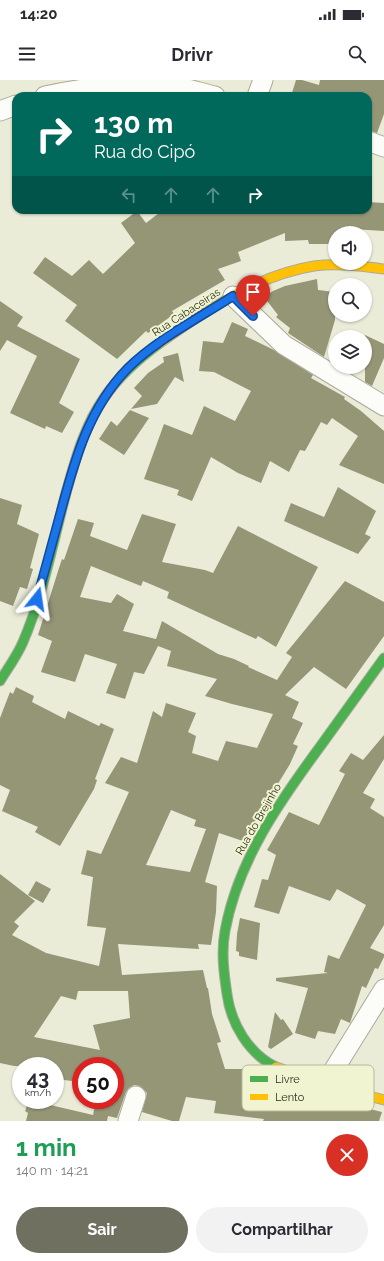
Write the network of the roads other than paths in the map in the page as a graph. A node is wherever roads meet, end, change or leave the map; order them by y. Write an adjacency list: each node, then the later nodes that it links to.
1 (263, 80): 6 (street)
2 (114, 82): 3 (street); 4 (street)
3 (175, 83): 5 (street)
4 (64, 92)
5 (203, 92)
6 (258, 92)
7 (12, 106): 8 (street)
8 (0, 111)
9 (372, 142): 10 (street)
10 (384, 146)
11 (384, 269): 12 (main road, Rua Cabaceiras)
12 (233, 296): 13 (street); 15 (main road, Rua Cabaceiras)
13 (384, 406)
14 (384, 658): 17 (main road, Rua do Brejinho)
15 (0, 681)
16 (384, 989): 18 (street)
17 (274, 1065)
18 (337, 1065)
19 (136, 1096): 22 (street)
20 (374, 1097): 21 (main road, Rua do Brejinho)
21 (384, 1100)
22 (128, 1121)

